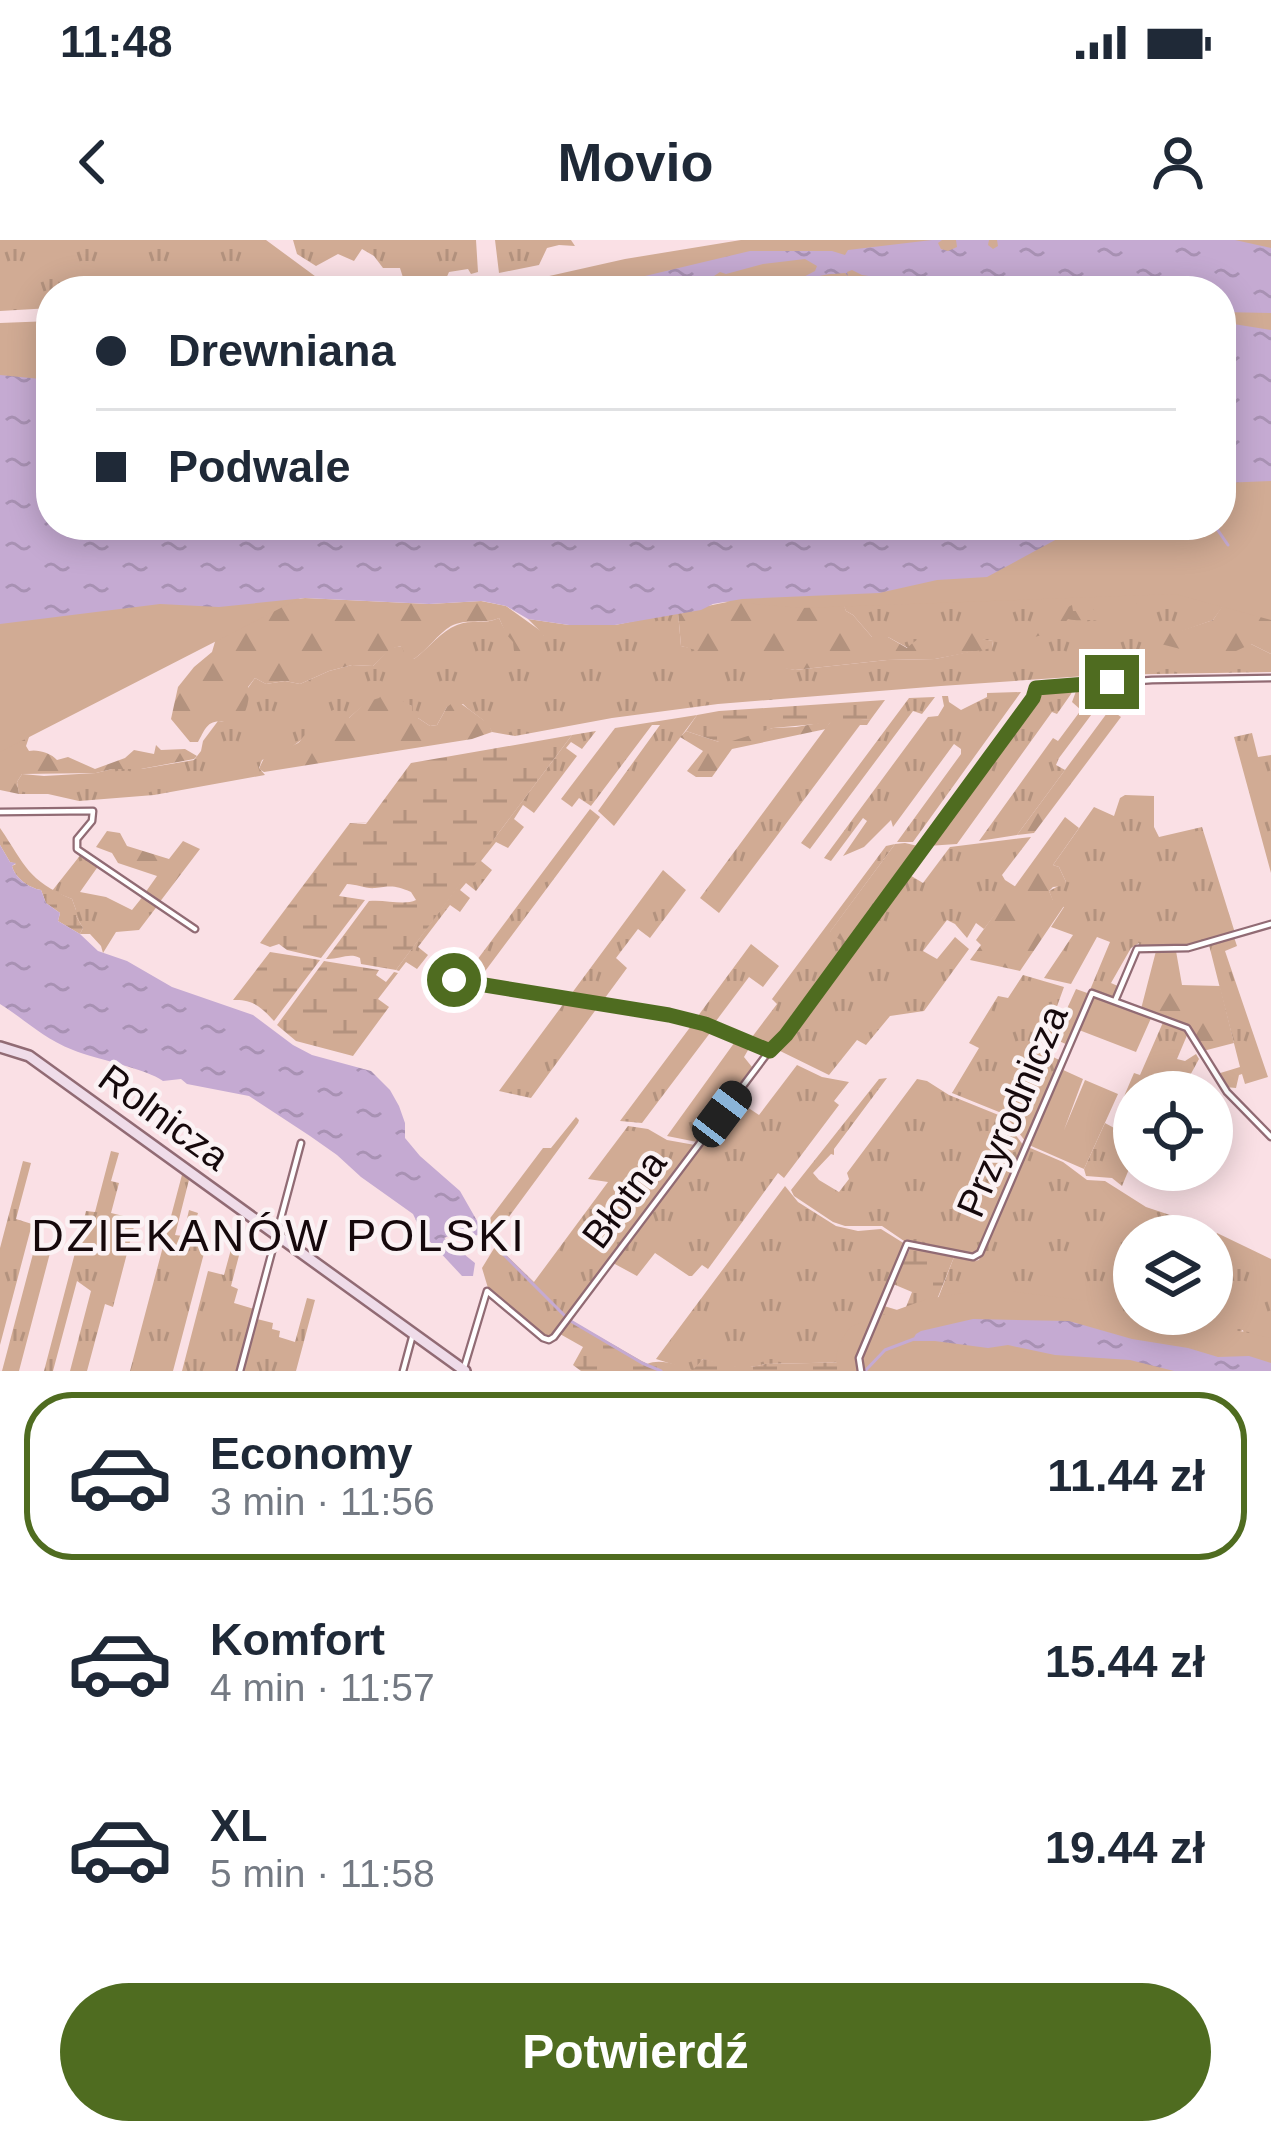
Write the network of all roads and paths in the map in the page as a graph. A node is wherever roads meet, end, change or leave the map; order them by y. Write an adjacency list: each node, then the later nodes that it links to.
1 (1271, 678): 8 (street, Błotna)
2 (0, 812): 4 (street)
3 (1271, 924): 6 (street)
4 (195, 929)
5 (442, 981): 8 (street)
6 (1115, 1001): 9 (street); 16 (street, Przyrodnicza)
7 (0, 1047): 11 (street, Rolnicza)
8 (770, 1051): 15 (street, Błotna)
9 (1271, 1137)
10 (301, 1143): 11 (street)
11 (276, 1235): 12 (street, Rolnicza); 13 (street)
12 (412, 1334): 14 (street); 15 (street, Rolnicza)
13 (241, 1371)
14 (403, 1371)
15 (464, 1371)
16 (861, 1371)

